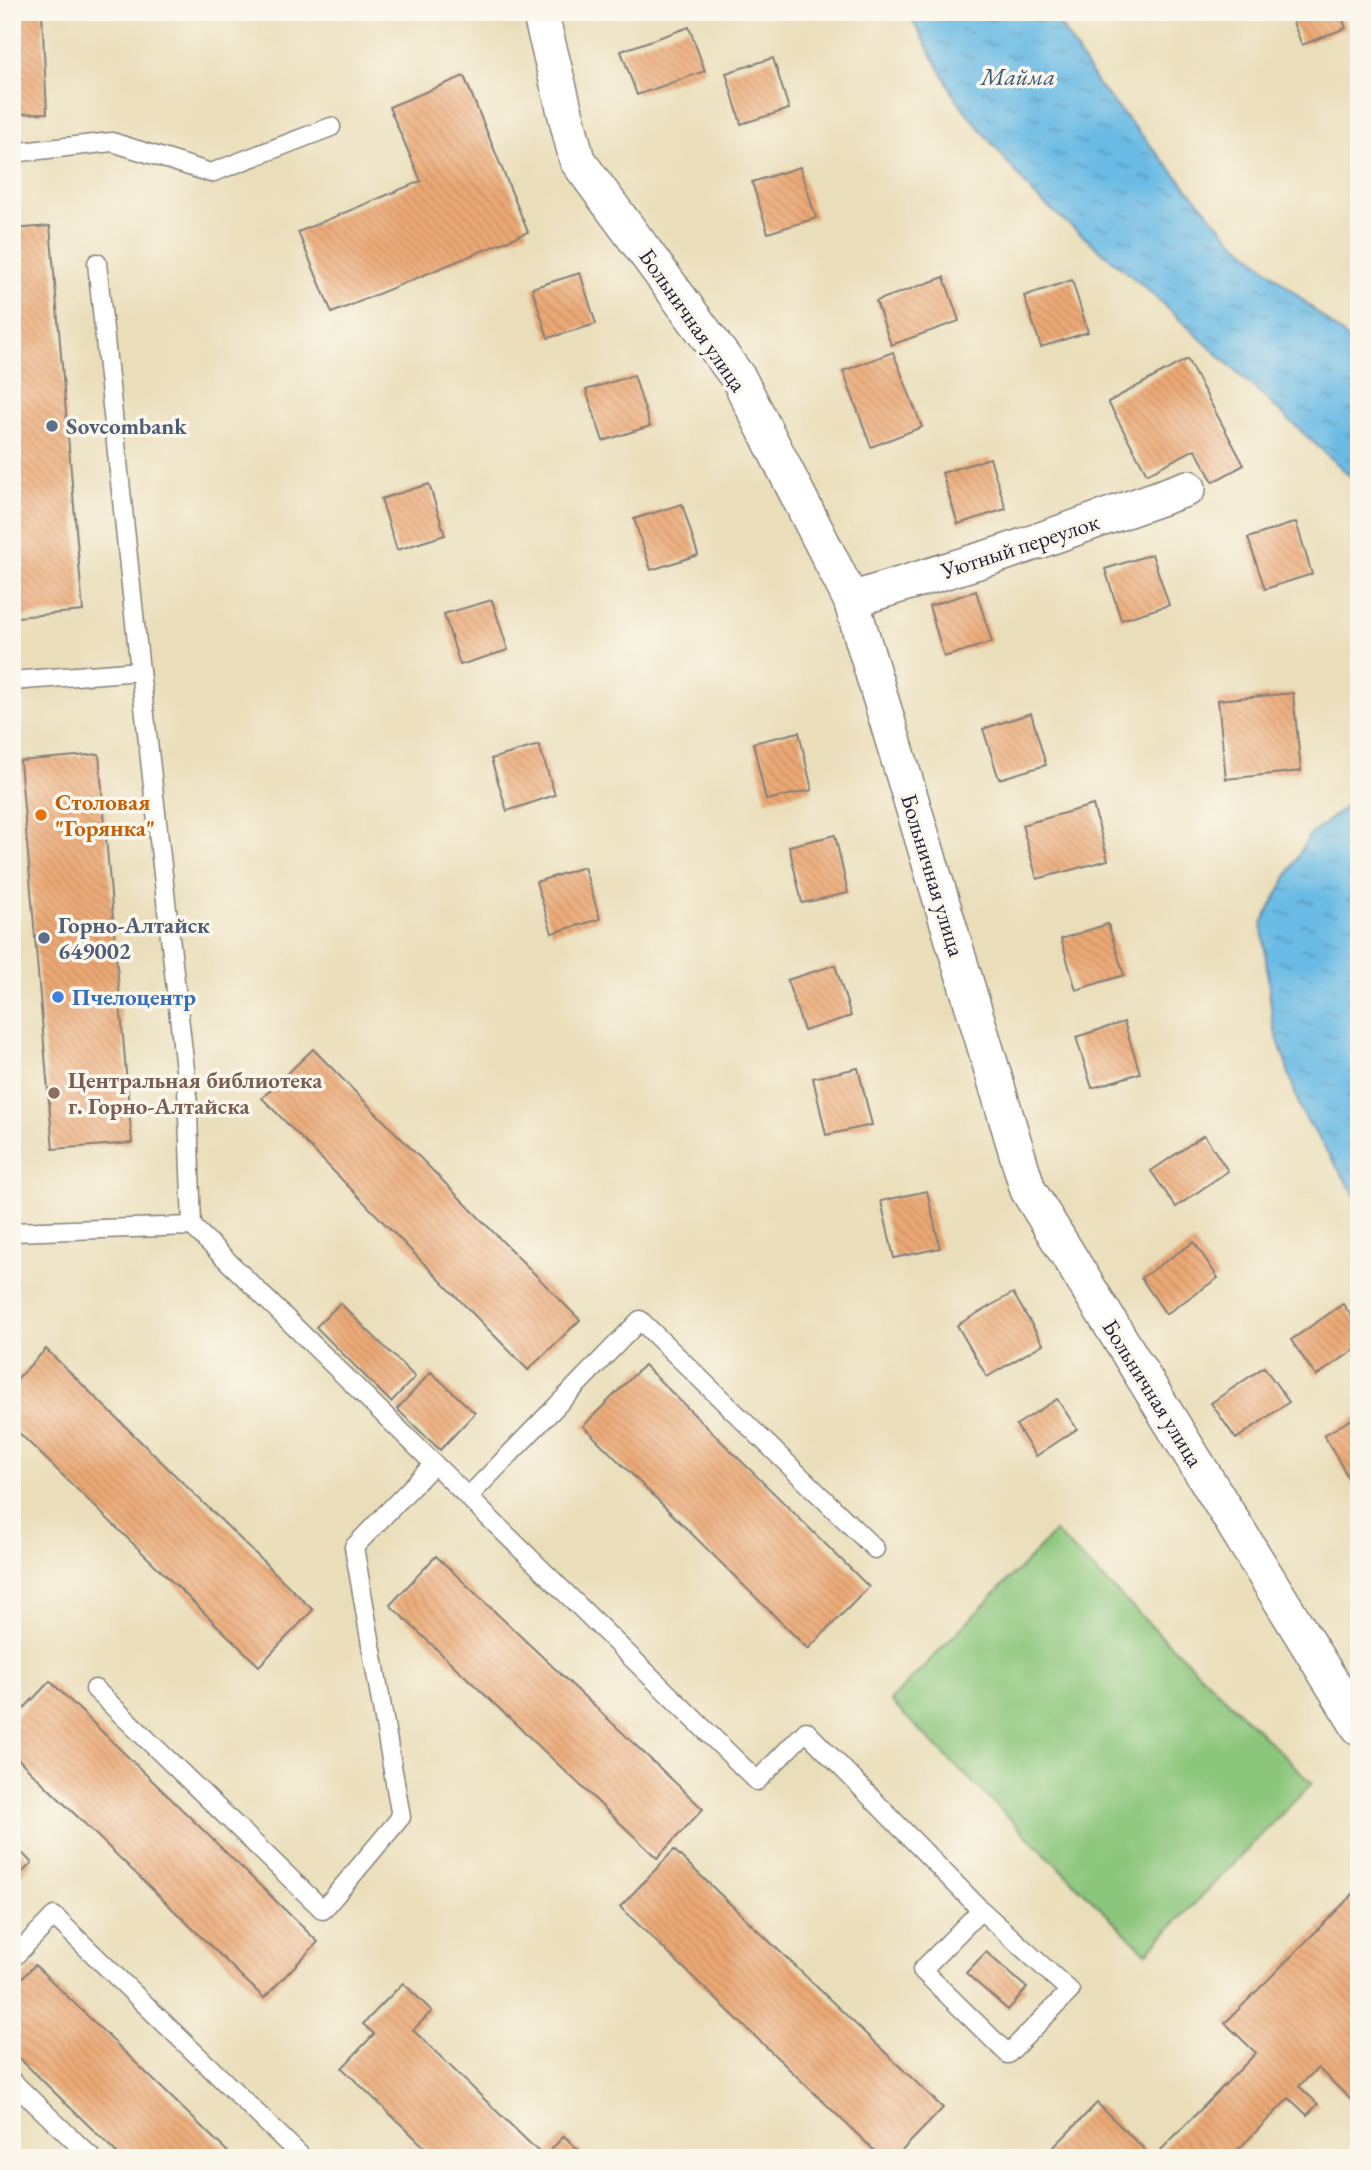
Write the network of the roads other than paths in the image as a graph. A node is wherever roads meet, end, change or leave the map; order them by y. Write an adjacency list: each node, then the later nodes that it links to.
1 (540, 12): 6 (street, Больничная улица)
2 (331, 127): 3 (lane)
3 (12, 153)
4 (97, 263): 7 (lane)
5 (1188, 488): 6 (street, Уютный переулок)
6 (851, 600): 15 (street, Больничная улица)
7 (140, 671): 8 (lane); 9 (lane)
8 (12, 681)
9 (192, 1226): 10 (lane); 11 (lane)
10 (12, 1233)
11 (434, 1464): 12 (lane); 14 (lane)
12 (468, 1497): 13 (lane); 16 (lane)
13 (875, 1549)
14 (95, 1689)
15 (1359, 1727)
16 (981, 1910): 16 (lane)
17 (12, 1959): 20 (lane)
18 (12, 2081): 19 (lane)
19 (92, 2158)
20 (303, 2158)

